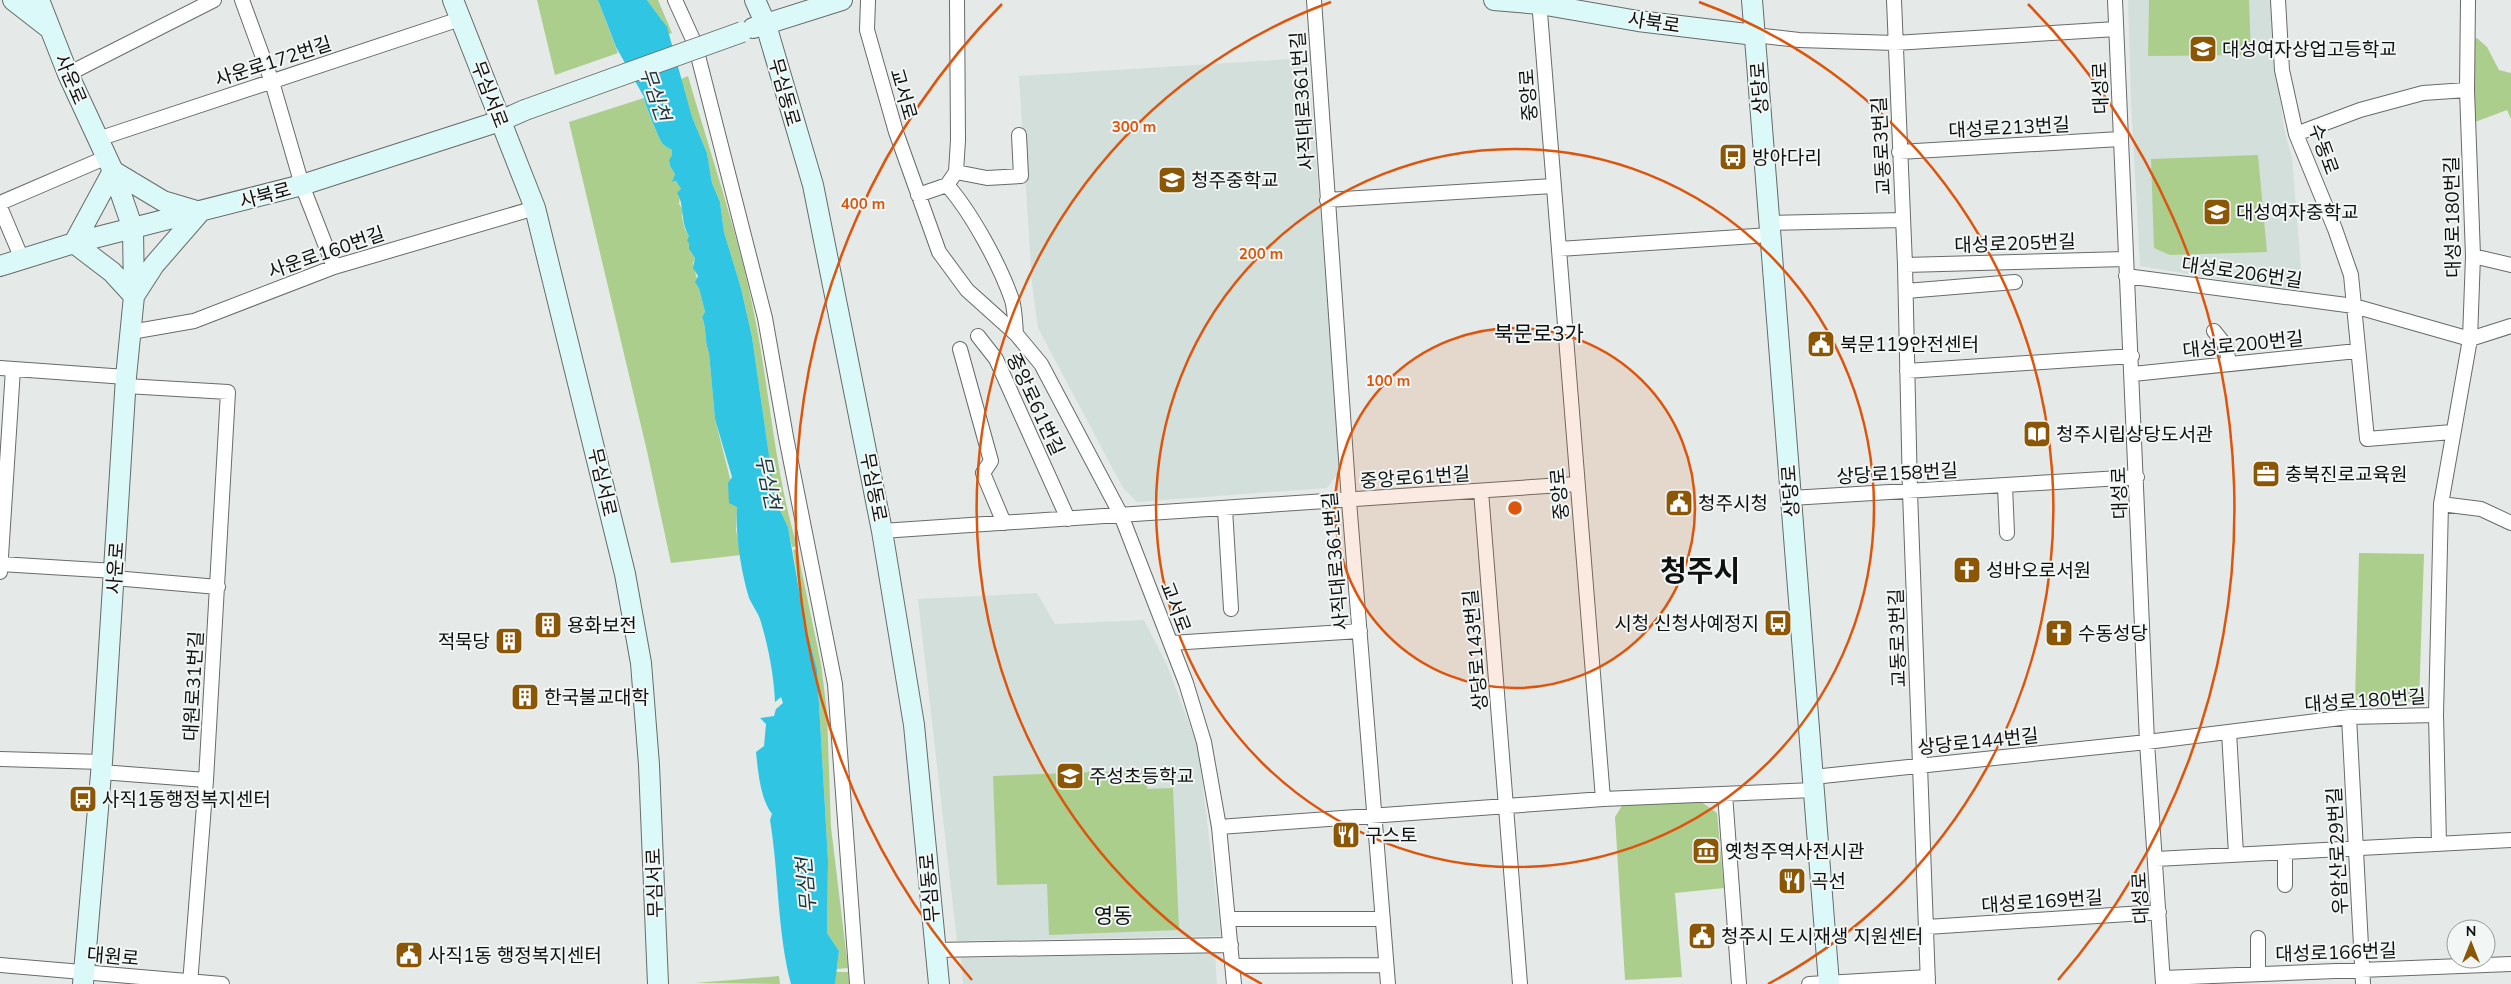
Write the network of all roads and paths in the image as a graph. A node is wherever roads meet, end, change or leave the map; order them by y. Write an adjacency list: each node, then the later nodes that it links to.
1 (13, 0): 22 (street)
2 (39, 0): 22 (street, 사운로)
3 (214, 0): 25 (street)
4 (242, 0): 26 (street)
5 (453, 0): 19 (street, 무심서로)
6 (675, 0): 139 (street)
7 (755, 0): 20 (street, 무심동로)
8 (842, 0): 20 (street)
9 (868, 0): 39 (street, 교서로)
10 (957, 0): 35 (street)
11 (1314, 0): 40 (street, 사직대로361번길)
12 (1494, 0): 18 (street, 사북로)
13 (1752, 0): 23 (street, 상당로)
14 (1894, 0): 24 (street, 교동로3번길)
15 (2115, 0): 21 (street, 대성로)
16 (2278, 0): 29 (street, 수동로)
17 (2468, 0): 27 (street, 대성로180번길)
18 (1539, 2): 23 (street, 사북로); 38 (street, 중앙로)
19 (460, 19): 26 (street, 사운로172번길); 28 (street, 무심서로)
20 (766, 25): 28 (street, 사북로, bridge); 89 (street, 무심동로)
21 (2116, 28): 24 (street); 32 (street, 대성로)
22 (52, 30): 25 (street, 사운로)
23 (1755, 35): 24 (street); 46 (street, 상당로)
24 (1895, 43): 33 (street, 교동로3번길)
25 (68, 74): 31 (street, 사운로)
26 (272, 82): 31 (street, 사운로172번길); 36 (street)
27 (2467, 90): 29 (street); 49 (street, 대성로180번길)
28 (500, 121): 36 (street, 사북로); 42 (street, 무심서로)
29 (2296, 134): 60 (street, 수동로)
30 (1020, 135): 35 (street)
31 (98, 139): 34 (street, 사운로)
32 (2120, 139): 33 (street, 대성로213번길); 50 (street, 대성로)
33 (1899, 152): 44 (street, 교동로3번길)
34 (110, 164): 41 (street); 43 (street); 45 (street, 사운로); 47 (street)
35 (956, 172): 37 (street)
36 (302, 185): 43 (street, 사북로); 55 (street)
37 (947, 185): 39 (street); 64 (street)
38 (1553, 186): 40 (street); 48 (street, 중앙로)
39 (918, 195): 64 (street, 교서로)
40 (1327, 200): 82 (street, 사직대로361번길)
41 (0, 205): 51 (street)
42 (534, 208): 55 (street, 사운로160번길); 138 (street, 무심서로)
43 (200, 212): 45 (street, 사북로); 59 (street)
44 (1903, 220): 46 (street); 52 (street, 교동로3번길)
45 (132, 229): 47 (street, 사북로); 59 (street, 사운로)
46 (1770, 229): 48 (street); 81 (street, 상당로)
47 (74, 244): 51 (street, 사북로); 59 (street)
48 (1559, 250): 77 (street, 중앙로)
49 (2474, 256): 53 (street); 66 (street, 대성로180번길)
50 (2126, 259): 52 (street, 대성로205번길); 56 (street, 대성로)
51 (22, 260): 54 (street, 사북로)
52 (1906, 265): 58 (street, 교동로3번길)
53 (2511, 265)
54 (0, 266)
55 (334, 267): 63 (street, 사운로160번길)
56 (2126, 276): 60 (street, 대성로206번길); 69 (street, 대성로)
57 (2015, 282): 58 (street)
58 (1906, 291): 72 (street, 교동로3번길)
59 (134, 296): 63 (street, 사운로)
60 (2354, 306): 66 (street, 대성로206번길); 68 (street)
61 (2511, 326): 66 (street)
62 (2214, 331): 70 (street)
63 (131, 332): 74 (street, 사운로)
64 (1016, 334): 85 (street, 교서로)
65 (978, 336): 86 (street, 중앙로61번길)
66 (2470, 339): 75 (street, 대성로180번길)
67 (960, 349): 87 (street)
68 (2357, 351): 70 (street, 대성로200번길); 75 (street)
69 (2132, 356): 72 (street); 73 (street, 대성로)
70 (2229, 364): 73 (street, 대성로200번길)
71 (6, 369): 74 (street); 91 (street)
72 (1907, 371): 80 (street, 교동로3번길)
73 (2132, 374): 76 (street, 대성로)
74 (126, 382): 93 (street, 사운로); 94 (street, 대원로31번길)
75 (2452, 432): 83 (street, 대성로180번길)
76 (2137, 477): 78 (street, 상당로158번길); 101 (street, 대성로)
77 (1577, 484): 79 (street, 중앙로61번길); 108 (street, 중앙로)
78 (2005, 486): 80 (street, 상당로158번길); 90 (street)
79 (1481, 491): 82 (street, 중앙로61번길); 109 (street, 상당로143번길)
80 (1910, 492): 81 (street, 상당로158번길); 103 (street, 교동로3번길)
81 (1791, 498): 106 (street, 상당로)
82 (1349, 501): 84 (street, 중앙로61번길); 96 (street, 사직대로361번길)
83 (2441, 504): 88 (street); 98 (street, 대성로180번길)
84 (1225, 509): 85 (street, 중앙로61번길); 95 (street)
85 (1121, 515): 86 (street, 중앙로61번길); 97 (street, 교서로)
86 (1068, 519): 87 (street, 중앙로61번길)
87 (1004, 523): 89 (street, 중앙로61번길)
88 (2511, 523)
89 (882, 531): 125 (street, 무심동로)
90 (2007, 533)
91 (0, 564): 92 (street); 93 (street)
92 (0, 572)
93 (114, 575): 94 (street); 104 (street, 사운로)
94 (218, 587): 105 (street, 대원로31번길)
95 (1231, 609)
96 (1360, 630): 97 (street); 110 (street, 사직대로361번길)
97 (1170, 643): 111 (street, 교서로)
98 (2436, 715): 99 (street, 대성로180번길); 113 (street)
99 (2349, 717): 100 (street, 대성로180번길); 114 (street, 우암산로29번길)
100 (2229, 732): 101 (street, 대성로180번길); 116 (street)
101 (2148, 742): 103 (street, 상당로144번길); 117 (street, 대성로)
102 (0, 759): 104 (street)
103 (1921, 766): 106 (street, 상당로144번길); 122 (street, 교동로3번길)
104 (101, 767): 105 (street); 132 (street, 사운로)
105 (206, 780): 136 (street, 대원로31번길)
106 (1813, 784): 107 (street); 145 (street, 상당로)
107 (1725, 794): 108 (street); 144 (street)
108 (1603, 799): 109 (street)
109 (1508, 805): 110 (street); 143 (street, 상당로143번길)
110 (1375, 815): 111 (street); 121 (street, 사직대로361번길)
111 (1219, 827): 120 (street, 교서로)
112 (2511, 840): 113 (street)
113 (2439, 844): 114 (street)
114 (2355, 848): 115 (street); 130 (street, 우암산로29번길)
115 (2284, 852): 116 (street); 118 (street)
116 (2236, 854): 117 (street)
117 (2156, 859): 119 (street, 대성로)
118 (2285, 885)
119 (2159, 912): 122 (street, 대성로169번길); 135 (street, 대성로)
120 (1228, 919): 121 (street); 124 (street, 교서로)
121 (1383, 919): 128 (street, 사직대로361번길)
122 (1926, 927): 134 (street, 교동로3번길)
123 (2258, 938): 131 (street)
124 (1231, 945): 125 (street); 129 (street, 교서로)
125 (935, 950): 140 (street, 무심동로)
126 (2511, 964): 130 (street, 대성로166번길)
127 (0, 965): 132 (street, 대원로)
128 (1386, 965): 129 (street); 142 (street, 사직대로361번길)
129 (1232, 966): 141 (street, 교서로)
130 (2362, 970): 131 (street, 대성로166번길); 146 (street, 우암산로29번길)
131 (2258, 974): 133 (street, 대성로166번길)
132 (83, 978): 136 (street, 대원로)
133 (2229, 979): 135 (street, 대성로166번길)
134 (1928, 980): 145 (street, 상당로)
135 (2163, 981)
136 (190, 983): 137 (street, 대원로)
137 (222, 984)
138 (658, 984)
139 (857, 984)
140 (939, 984)
141 (1234, 984)
142 (1388, 984)
143 (1520, 984)
144 (1738, 984)
145 (1822, 984)
146 (2363, 984)

